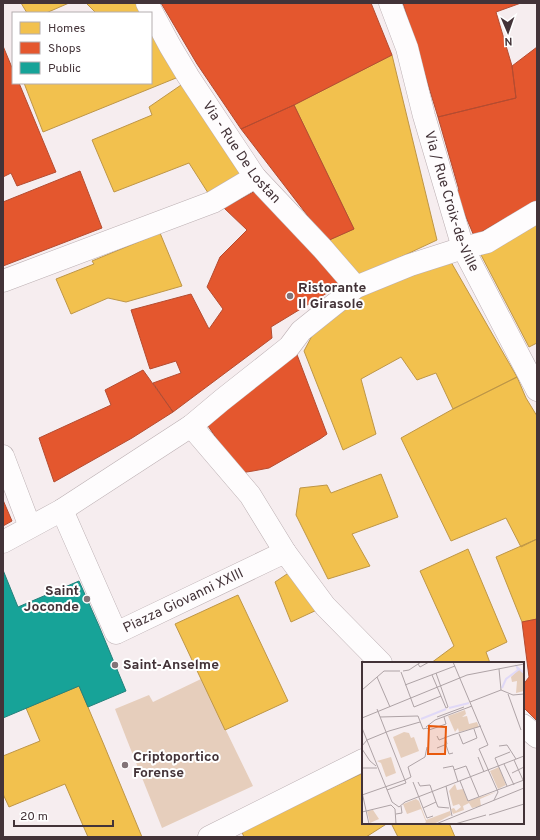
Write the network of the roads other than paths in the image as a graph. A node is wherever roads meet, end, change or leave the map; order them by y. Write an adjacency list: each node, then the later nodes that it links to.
1 (147, 3): 3 (street, Via - Rue De Lostan)
2 (390, 3): 5 (street, Via / Rue Croix-de-Ville)
3 (255, 178): 6 (street); 7 (street, Via - Rue De Lostan)
4 (537, 212): 5 (street)
5 (463, 248): 7 (street); 8 (street, Via / Rue Croix-de-Ville)
6 (3, 281)
7 (356, 287): 9 (street)
8 (537, 390)
9 (191, 426): 11 (street); 14 (street)
10 (3, 456): 12 (street)
11 (62, 510): 12 (street); 14 (street, Piazza Giovanni XXIII)
12 (30, 527): 13 (street)
13 (3, 542)
14 (285, 552): 15 (street)
15 (379, 662)
16 (524, 726): 17 (street)
17 (537, 737)
18 (362, 760): 19 (street)
19 (209, 837)

